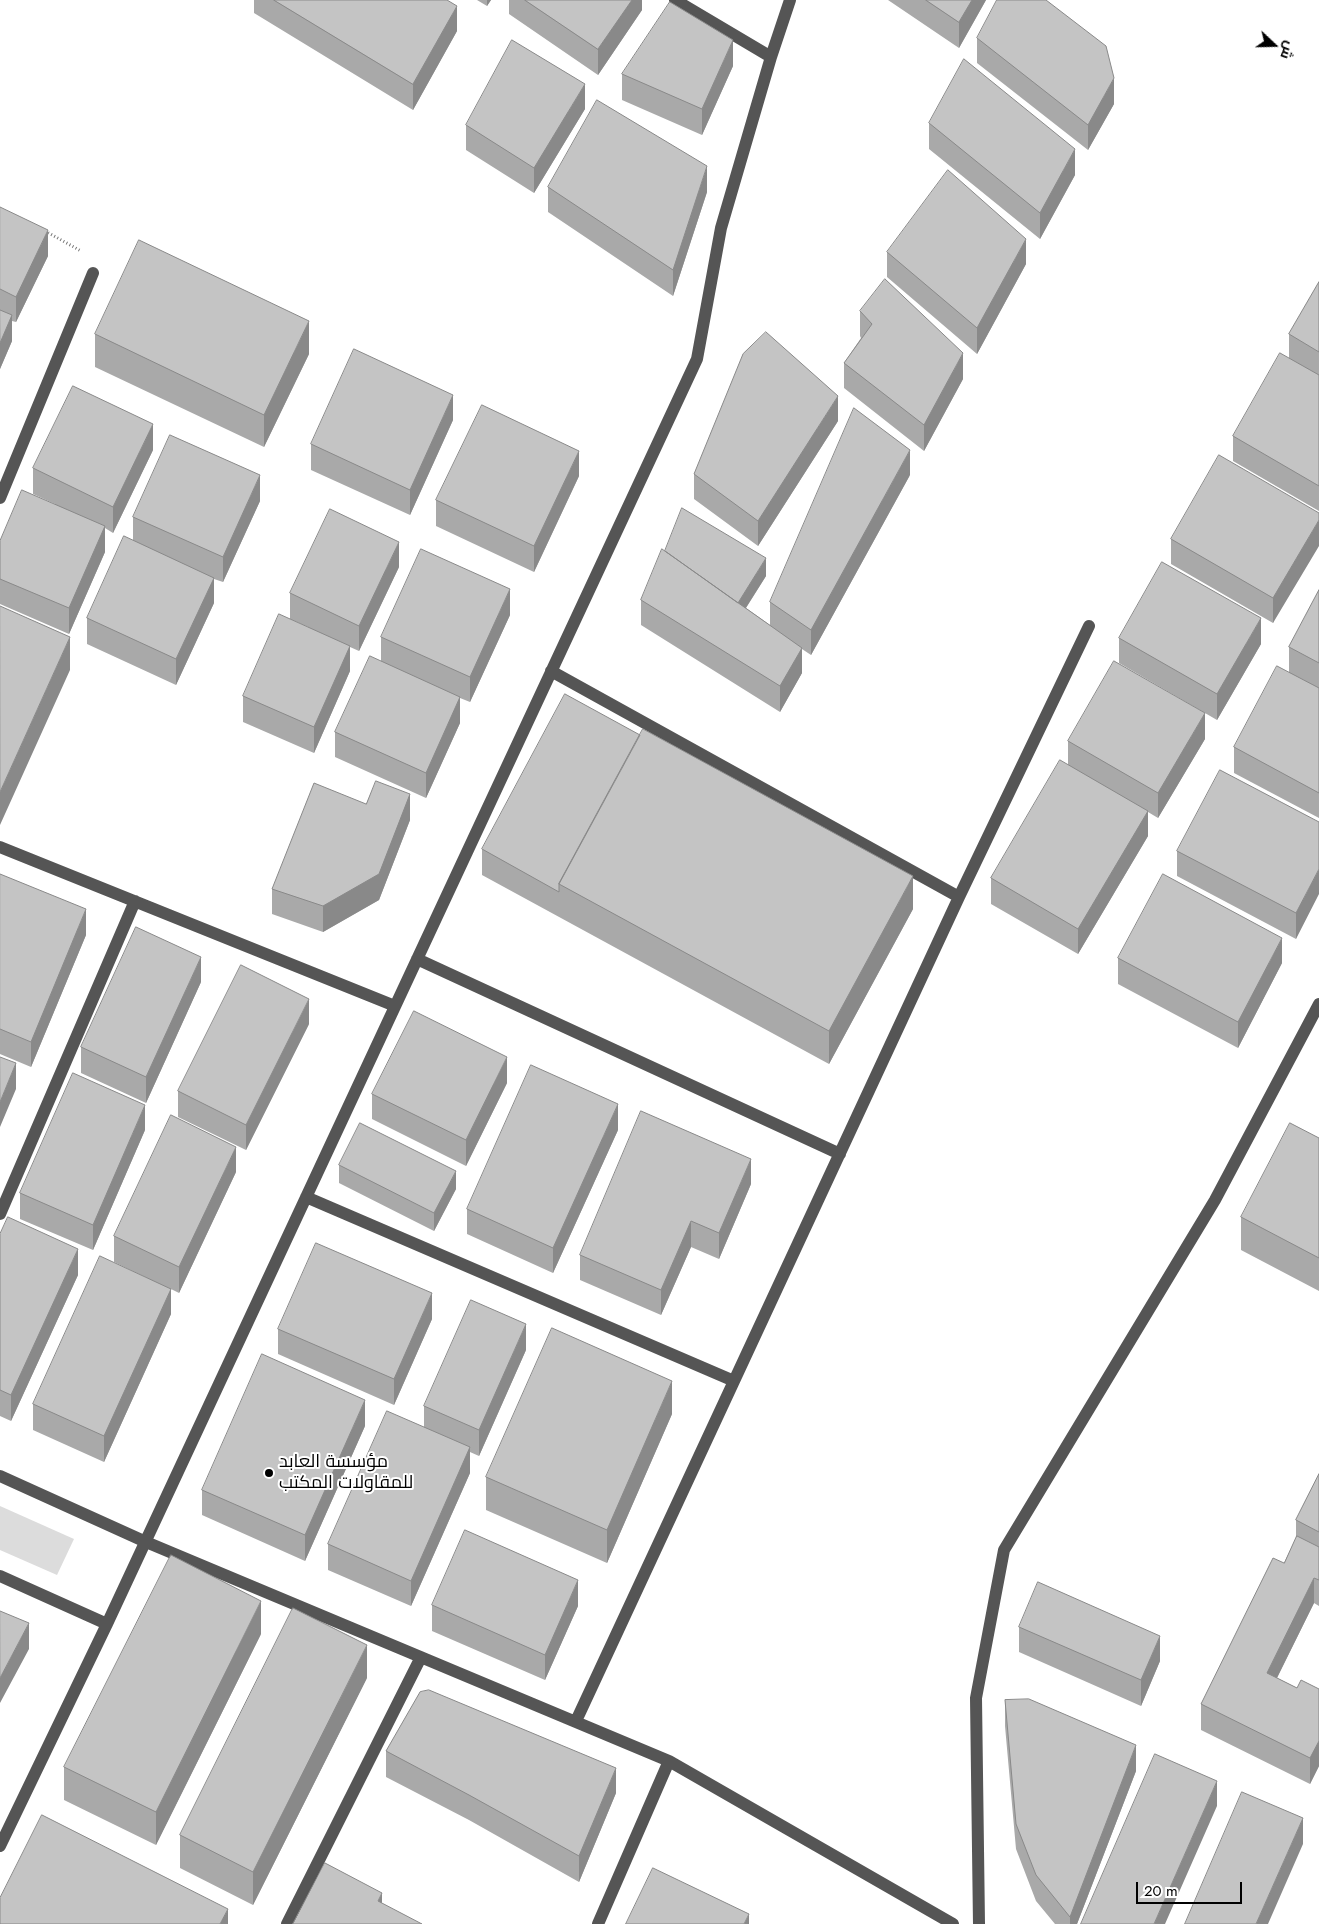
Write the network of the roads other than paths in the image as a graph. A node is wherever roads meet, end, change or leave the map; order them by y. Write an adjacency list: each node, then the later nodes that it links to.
1 (675, 0): 3 (street)
2 (790, 0): 3 (street)
3 (771, 56): 7 (street)
4 (93, 273): 5 (street)
5 (0, 498)
6 (1089, 626): 9 (street)
7 (551, 671): 9 (street); 11 (street)
8 (0, 847): 10 (street)
9 (958, 897): 14 (street)
10 (135, 901): 13 (street); 16 (street)
11 (417, 959): 13 (street); 14 (street)
12 (1319, 1004): 29 (street)
13 (395, 1006): 15 (street)
14 (840, 1154): 17 (street)
15 (306, 1197): 17 (street); 19 (street)
16 (0, 1214)
17 (734, 1381): 23 (street)
18 (0, 1476): 19 (street)
19 (146, 1542): 21 (street); 22 (street)
20 (0, 1576): 21 (street)
21 (108, 1624): 25 (street)
22 (421, 1657): 23 (street); 26 (street)
23 (576, 1721): 24 (street)
24 (669, 1762): 27 (street); 28 (street)
25 (0, 1846)
26 (287, 1924)
27 (598, 1924)
28 (954, 1924)
29 (979, 1924)

